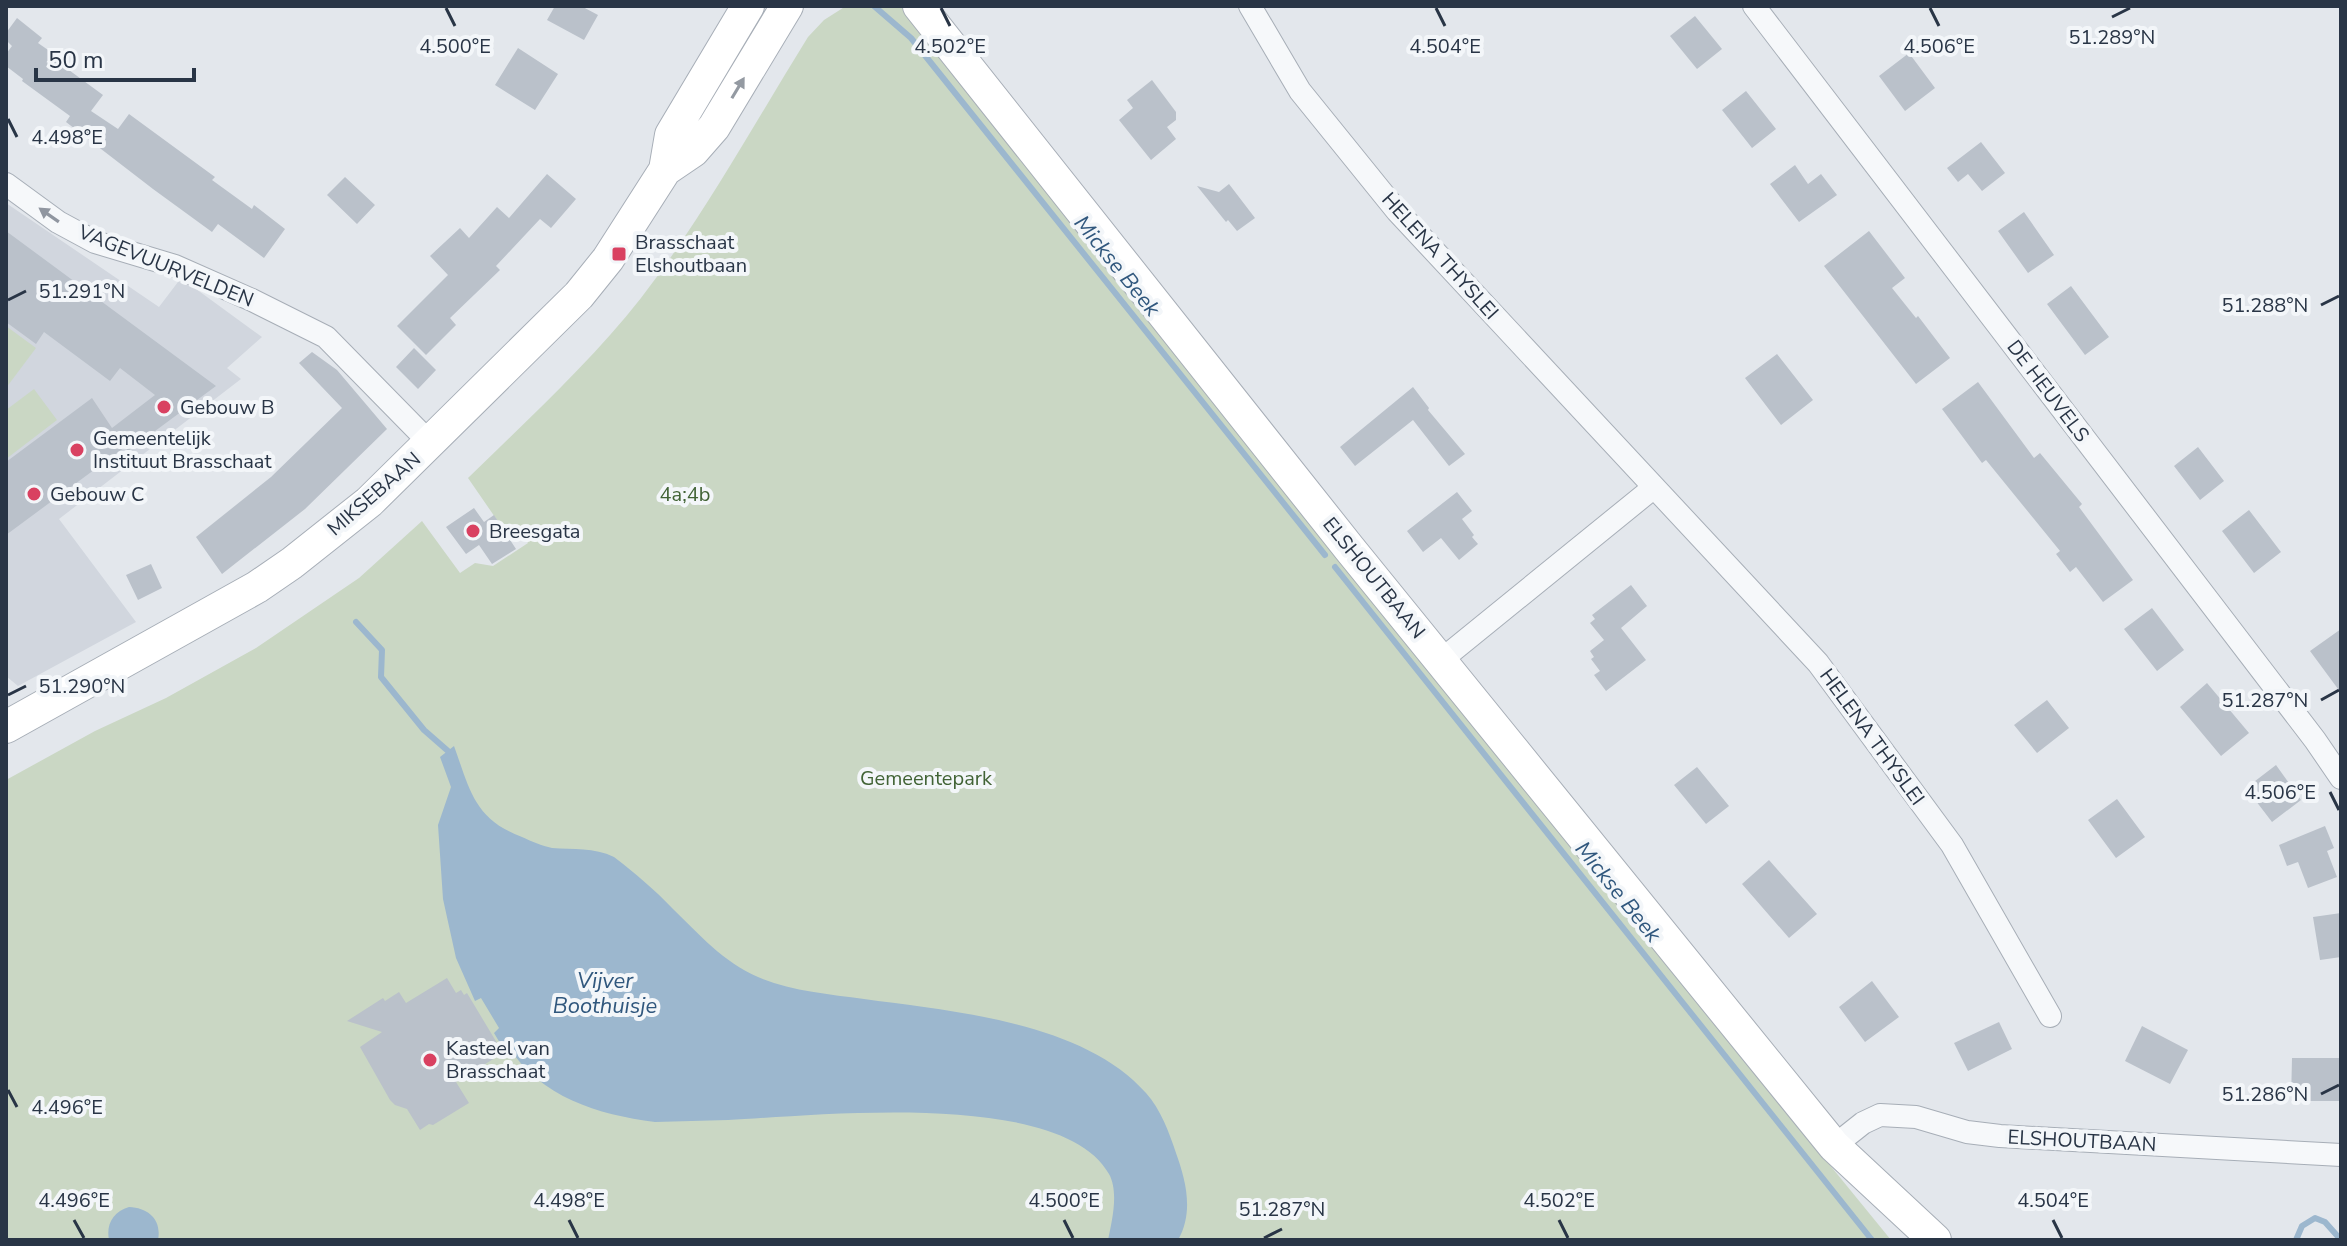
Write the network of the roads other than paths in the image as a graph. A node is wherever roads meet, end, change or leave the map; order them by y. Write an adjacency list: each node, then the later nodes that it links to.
1 (748, 6): 6 (main road, MIKSEBAAN)
2 (919, 6): 10 (main road, ELSHOUTBAAN)
3 (1250, 6): 9 (street, HELENA THYSLEI)
4 (1754, 6): 12 (street, DE HEUVELS)
5 (784, 9): 6 (main road, MIKSEBAAN, one-way to 5)
6 (682, 143): 8 (main road, MIKSEBAAN)
7 (6, 184): 8 (street, VAGEVUURVELDEN, one-way to 7)
8 (431, 444): 11 (main road, MIKSEBAAN)
9 (1653, 488): 10 (street); 13 (street, HELENA THYSLEI)
10 (1440, 661): 14 (main road, ELSHOUTBAAN)
11 (6, 727)
12 (2341, 778)
13 (2050, 1016)
14 (1834, 1146): 15 (street, ELSHOUTBAAN); 16 (main road, ELSHOUTBAAN); 17 (main road, ELSHOUTBAAN)
15 (2341, 1155)
16 (1908, 1240)
17 (1935, 1240)

